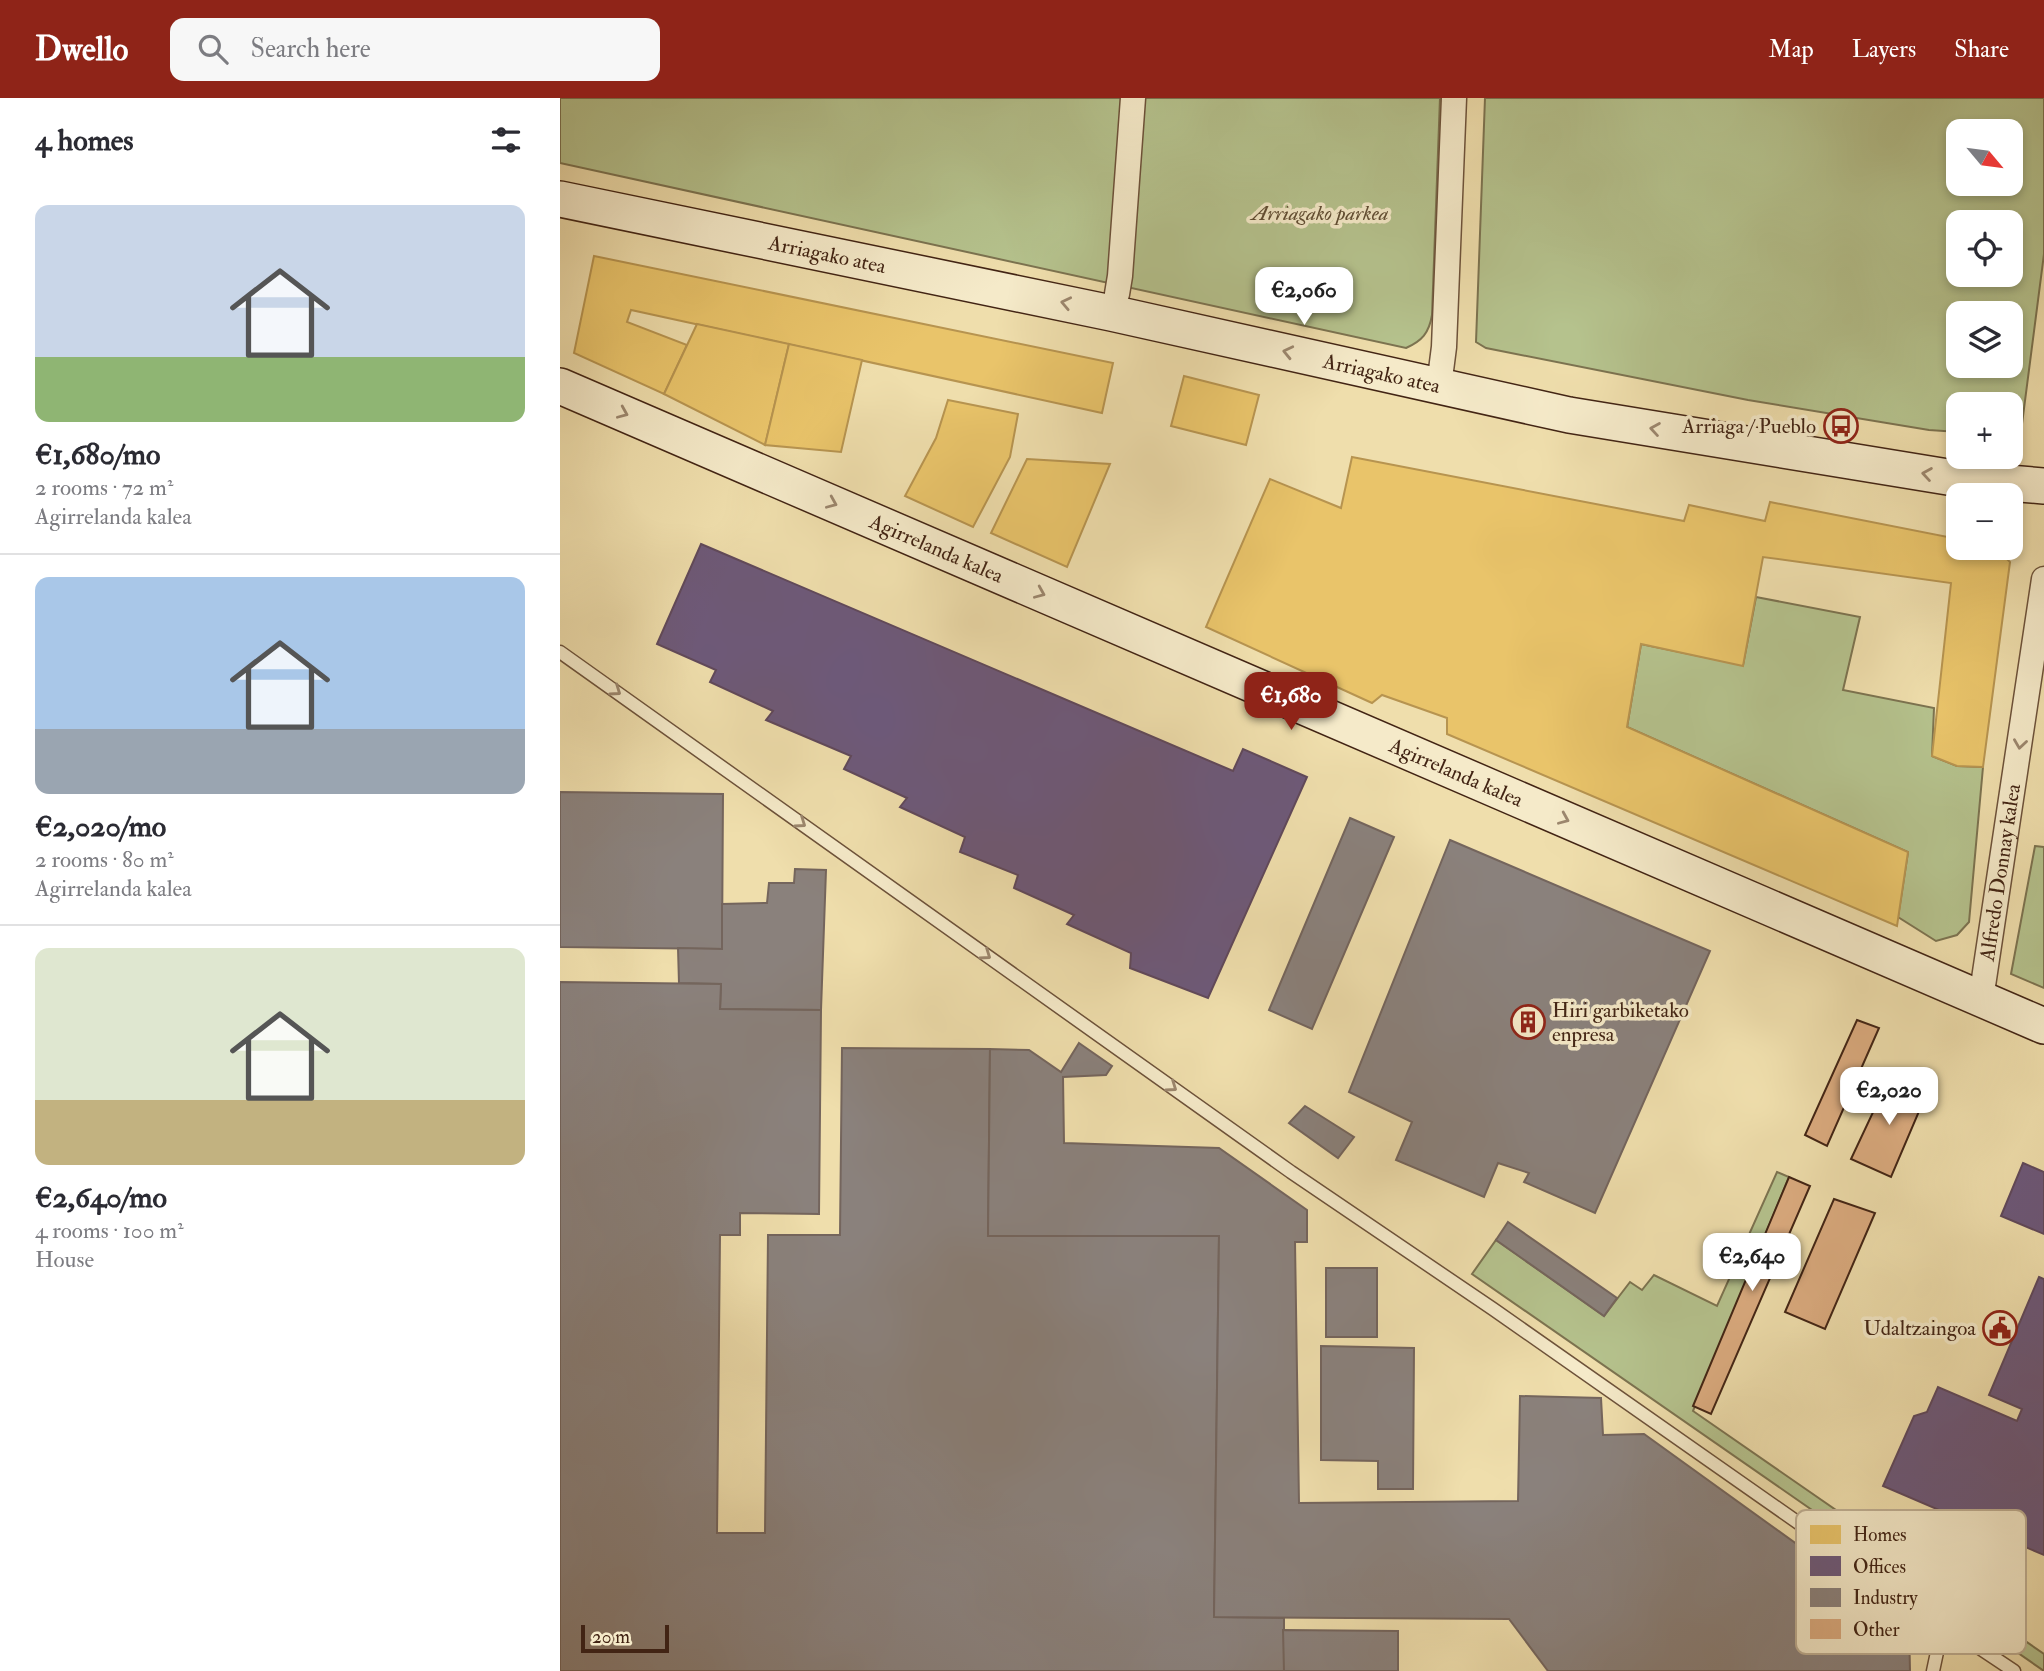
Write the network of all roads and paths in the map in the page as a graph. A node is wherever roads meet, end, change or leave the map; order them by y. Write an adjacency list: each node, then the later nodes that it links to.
1 (1133, 98): 4 (street)
2 (1454, 98): 6 (street)
3 (560, 199): 6 (street, Arriagako atea, one-way to 3)
4 (1117, 294)
5 (560, 386): 10 (street, Agirrelanda kalea, one-way to 10)
6 (1439, 386): 7 (street, Arriagako atea, one-way to 6)
7 (2044, 486)
8 (2044, 579): 10 (street, Alfredo Donnay kalea, one-way to 10)
9 (560, 652): 12 (lane, one-way to 12)
10 (1981, 999): 11 (street, Agirrelanda kalea)
11 (2044, 1026)
12 (1796, 1521)
13 (1988, 1654): 14 (lane)
14 (2014, 1671)

